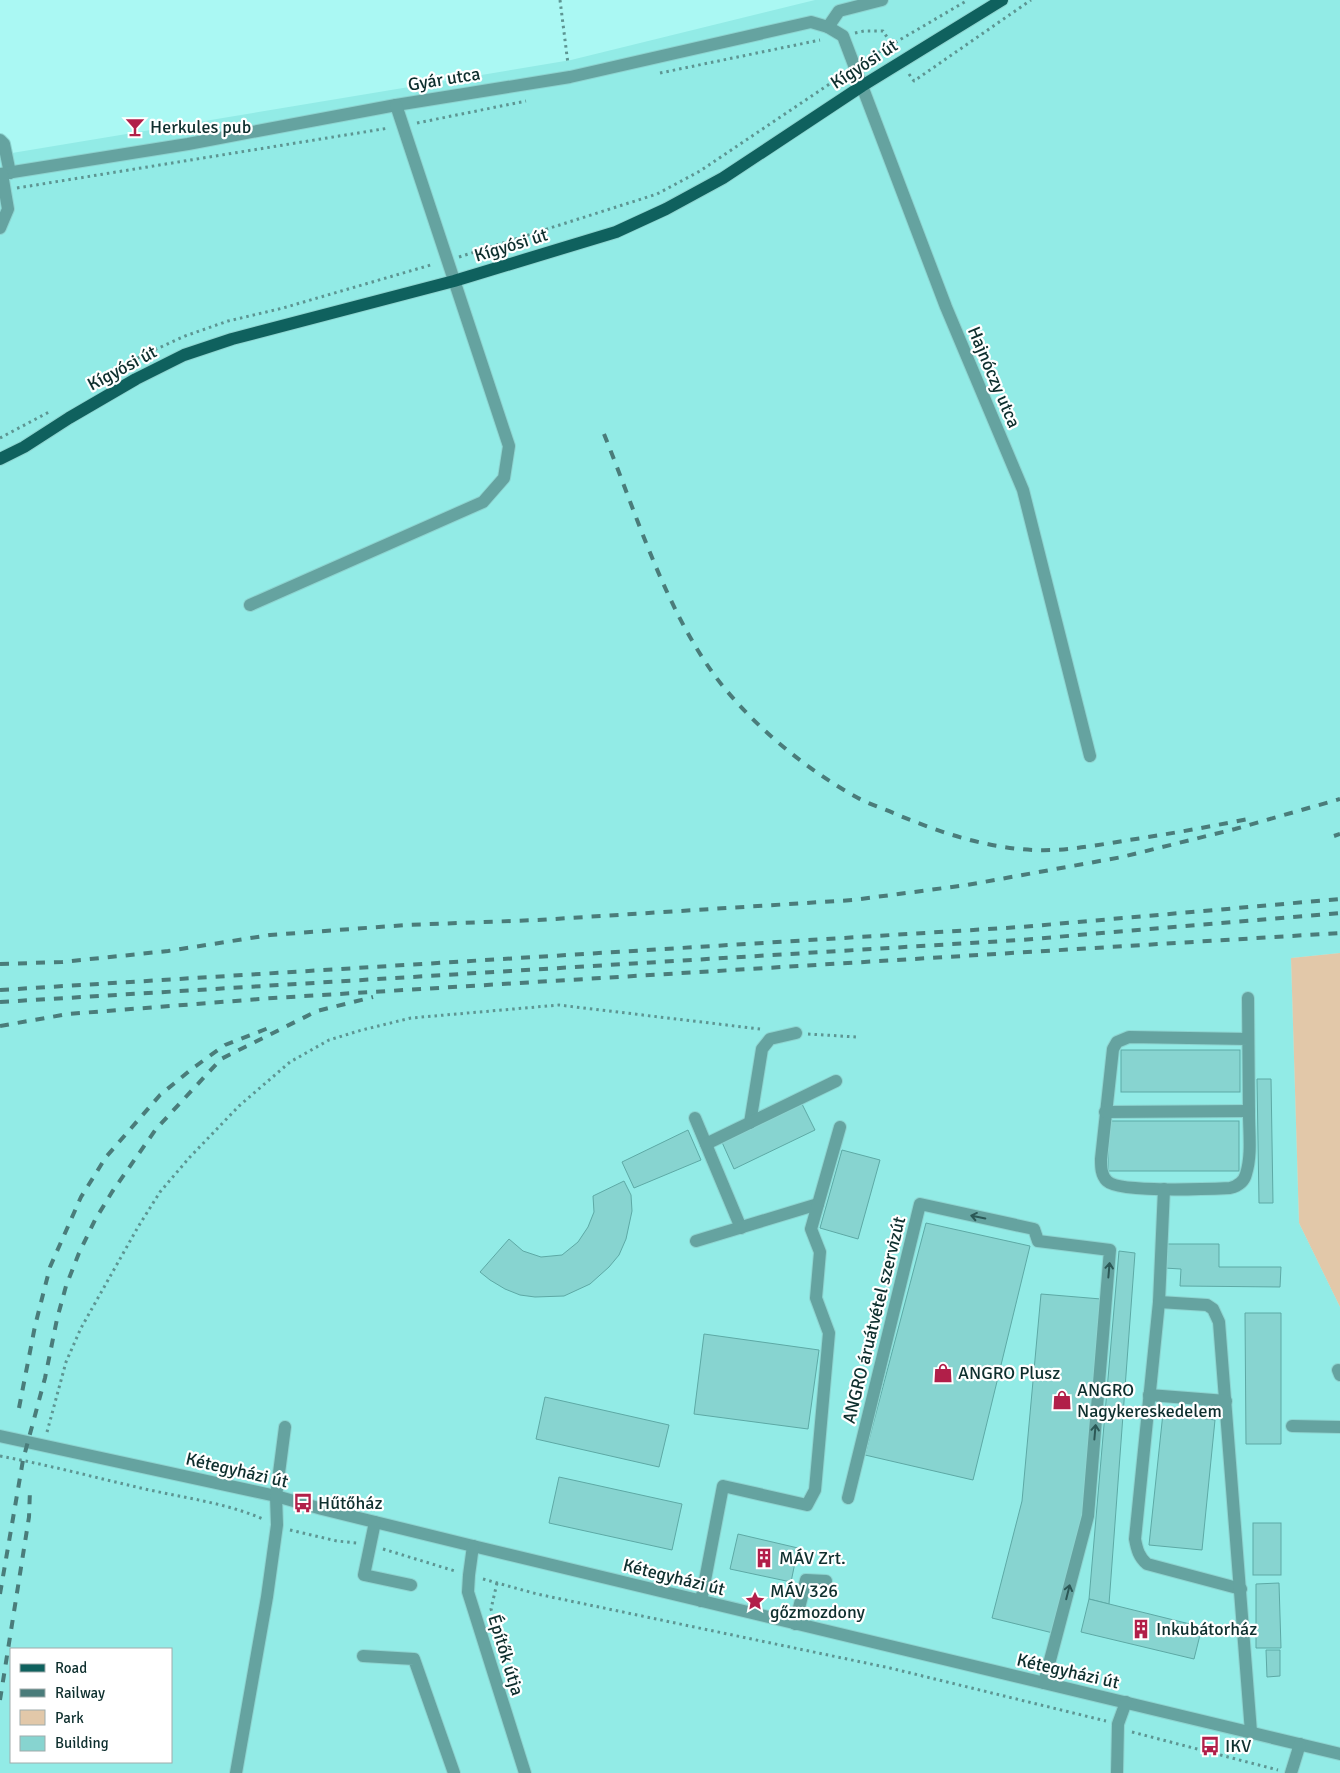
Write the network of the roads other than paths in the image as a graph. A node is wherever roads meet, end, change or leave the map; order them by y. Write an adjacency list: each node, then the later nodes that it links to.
1 (882, 0): 3 (street)
2 (1002, 0): 4 (main road, Kígyósi út)
3 (828, 27): 4 (street, Hajnóczy utca); 5 (street, Gyár utca)
4 (862, 86): 9 (main road, Kígyósi út); 12 (street, Hajnóczy utca)
5 (396, 105): 7 (street, Gyár utca); 9 (street)
6 (0, 140): 7 (street)
7 (4, 174): 8 (street)
8 (0, 228)
9 (454, 281): 10 (main road, Kígyósi út); 11 (street)
10 (0, 459)
11 (250, 606)
12 (1090, 756)
13 (1248, 998): 15 (street)
14 (796, 1033): 20 (street)
15 (1248, 1039): 17 (street); 18 (street)
16 (836, 1081): 20 (street)
17 (1249, 1111): 18 (street); 23 (street)
18 (1105, 1112): 23 (street)
19 (695, 1118): 22 (street)
20 (750, 1124): 22 (street)
21 (840, 1127): 24 (street)
22 (706, 1144): 25 (street)
23 (1164, 1189): 27 (street)
24 (818, 1204): 25 (street); 41 (street)
25 (741, 1228): 26 (street)
26 (696, 1241)
27 (1158, 1302): 28 (street); 29 (street)
28 (1149, 1395): 29 (street); 40 (street)
29 (1226, 1401): 40 (street)
30 (1292, 1426): 32 (street)
31 (285, 1427): 34 (street)
32 (1340, 1427)
33 (0, 1436): 34 (street, Kétegyházi út)
34 (276, 1496): 36 (street, Kétegyházi út); 50 (street)
35 (848, 1498): 44 (street, ANGRO áruátvétel szervizút, one-way to 35)
36 (375, 1522): 37 (street, Kétegyházi út); 39 (street)
37 (473, 1546): 41 (street, Kétegyházi út); 52 (street, Építők útja)
38 (826, 1581): 42 (street)
39 (412, 1585)
40 (1241, 1589): 46 (street)
41 (701, 1601): 42 (street, Kétegyházi út)
42 (795, 1624): 44 (street, Kétegyházi út)
43 (363, 1656): 51 (street)
44 (1044, 1683): 45 (street, Kétegyházi út)
45 (1126, 1702): 46 (street, Kétegyházi út); 53 (street)
46 (1251, 1732): 47 (street, Kétegyházi út)
47 (1300, 1744): 48 (street, Kétegyházi út); 49 (street)
48 (1340, 1754)
49 (1286, 1772)
50 (236, 1773)
51 (454, 1773)
52 (525, 1773)
53 (1117, 1773)

